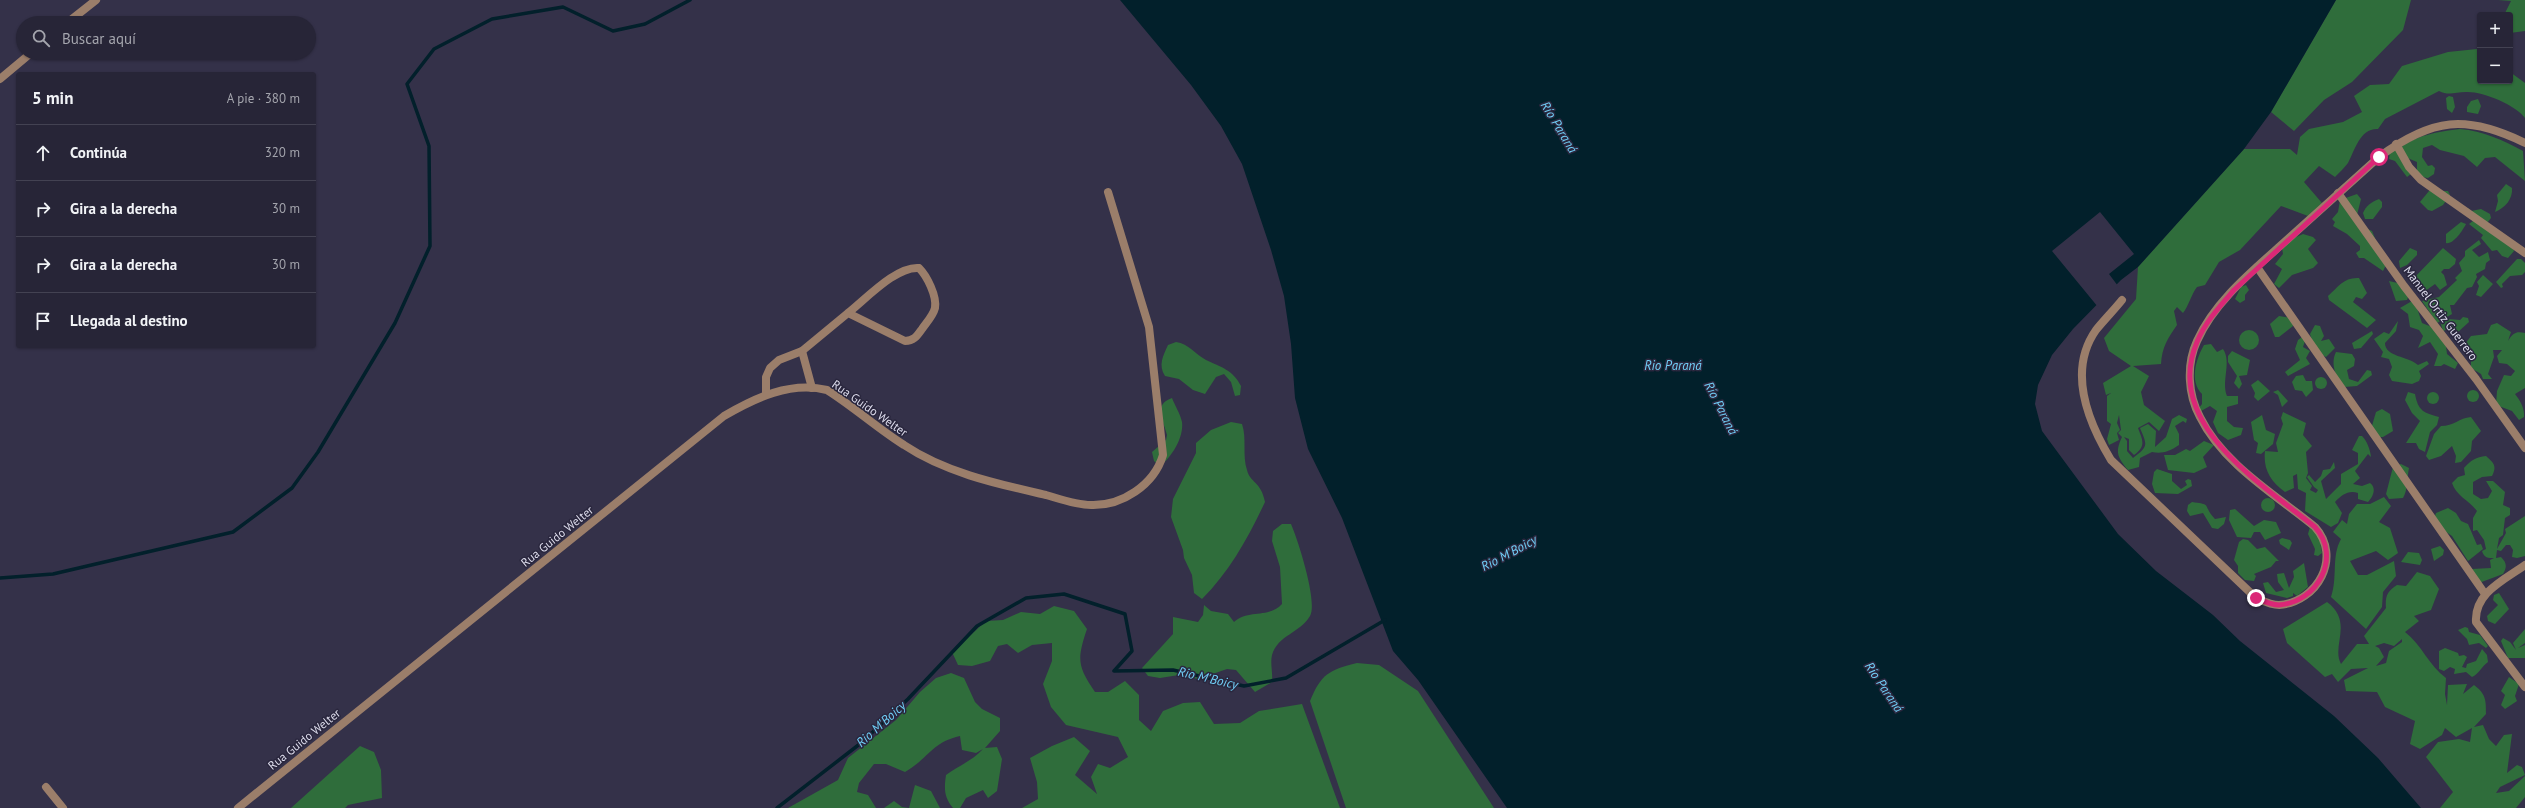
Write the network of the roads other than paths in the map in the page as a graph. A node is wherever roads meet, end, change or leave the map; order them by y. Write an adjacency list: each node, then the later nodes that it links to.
1 (96, 0): 2 (street)
2 (76, 16)
3 (23, 60): 4 (street)
4 (0, 79)
5 (2525, 143): 6 (street)
6 (2396, 144): 8 (street); 9 (street)
7 (1108, 192): 14 (street, Rua Guido Welter)
8 (2338, 193): 10 (street); 16 (street, Manuel Ortiz Guerrero)
9 (2525, 253)
10 (2257, 267): 11 (street); 18 (street)
11 (2122, 300)
12 (848, 313): 12 (street); 13 (street)
13 (802, 351): 14 (street); 15 (street)
14 (812, 388): 15 (street, Rua Guido Welter)
15 (766, 394): 22 (street, Rua Guido Welter)
16 (2525, 448)
17 (2525, 565): 18 (street)
18 (2484, 594): 19 (street)
19 (2525, 687)
20 (46, 787): 21 (street)
21 (63, 808)
22 (238, 808)

